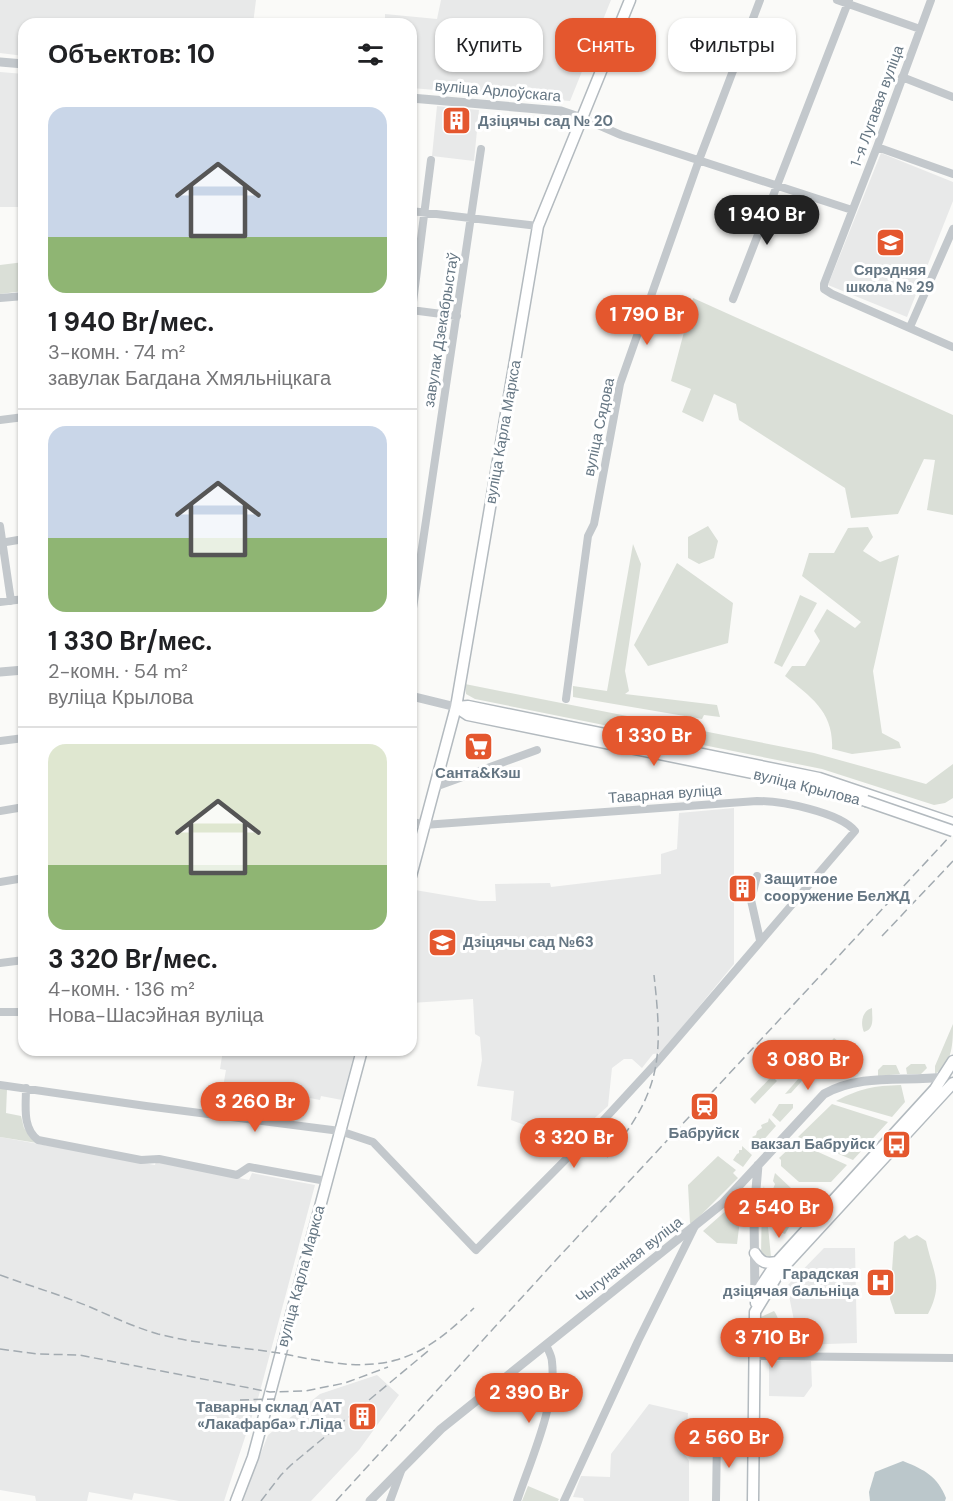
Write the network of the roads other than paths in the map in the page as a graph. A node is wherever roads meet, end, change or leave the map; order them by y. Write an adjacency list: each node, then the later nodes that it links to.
1 (630, 0): 12 (main road, вуліца Карла Маркса)
2 (760, 0): 16 (street, вуліца Сядова)
3 (837, 0): 5 (street)
4 (930, 0): 6 (street, 1-я Лугавая вуліца)
5 (848, 2): 6 (street); 18 (street)
6 (920, 28): 9 (street, 1-я Лугавая вуліца)
7 (0, 62): 8 (street)
8 (18, 64)
9 (902, 77): 10 (street); 13 (street, 1-я Лугавая вуліца)
10 (953, 97)
11 (417, 99): 12 (street, вуліца Арлоўскага)
12 (582, 118): 16 (street); 23 (main road, вуліца Карла Маркса)
13 (877, 147): 17 (street); 19 (street, 1-я Лугавая вуліца)
14 (481, 149): 22 (street, завулак Дзекабрыстаў)
15 (431, 159): 21 (street)
16 (699, 160): 18 (street); 45 (street, вуліца Сядова)
17 (953, 174)
18 (777, 185): 19 (street); 28 (street)
19 (852, 210): 31 (street, 1-я Лугавая вуліца)
20 (417, 212): 21 (street)
21 (424, 213): 22 (street); 25 (street)
22 (472, 218): 23 (street); 30 (street, завулак Дзекабрыстаў)
23 (538, 226): 46 (main road, вуліца Карла Маркса)
24 (953, 229): 31 (street)
25 (417, 270)
26 (18, 296): 27 (street)
27 (0, 298)
28 (733, 299)
29 (417, 311): 30 (street)
30 (457, 316): 38 (street, завулак Дзекабрыстаў)
31 (910, 327): 32 (street)
32 (953, 346)
33 (18, 418): 34 (street)
34 (0, 420)
35 (0, 526): 37 (street)
36 (18, 540): 37 (street)
37 (1, 542): 40 (street)
38 (417, 582)
39 (18, 600): 40 (street)
40 (11, 601): 41 (street)
41 (0, 602)
42 (18, 670): 43 (street)
43 (0, 672)
44 (417, 697): 46 (street)
45 (566, 699)
46 (456, 706): 50 (main road, вуліца Карла Маркса); 51 (main road, вуліца Крылова)
47 (18, 739): 48 (street)
48 (0, 741)
49 (537, 750): 50 (street)
50 (435, 787): 56 (main road, вуліца Карла Маркса)
51 (867, 797): 55 (main road, вуліца Крылова); 57 (main road, вуліца Крылова, bridge)
52 (18, 808): 53 (street)
53 (0, 811)
54 (417, 823): 56 (street, Таварная вуліца)
55 (953, 823)
56 (424, 825): 58 (main road, вуліца Карла Маркса); 62 (street, Таварная вуліца)
57 (953, 831)
58 (417, 852)
59 (757, 876): 62 (street)
60 (18, 879): 61 (street)
61 (0, 882)
62 (760, 940): 72 (street, Таварная вуліца)
63 (18, 961): 64 (street)
64 (0, 963)
65 (0, 1012): 66 (street)
66 (18, 1012)
67 (360, 1056): 72 (main road, вуліца Карла Маркса)
68 (953, 1061): 69 (main road)
69 (950, 1078): 73 (street, Чыгуначная вуліца); 81 (main road); 82 (main road)
70 (0, 1085): 71 (street)
71 (26, 1088): 72 (street); 74 (street)
72 (340, 1131): 74 (main road, вуліца Карла Маркса)
73 (758, 1165): 75 (street, Чыгуначная вуліца); 76 (street)
74 (326, 1181): 88 (main road, вуліца Карла Маркса)
75 (723, 1203): 76 (street); 77 (street, Чыгуначная вуліца)
76 (754, 1214): 79 (street)
77 (695, 1226): 78 (street, Чыгуначная вуліца); 80 (street)
78 (671, 1246): 80 (street); 83 (street, Чыгуначная вуліца)
79 (754, 1253): 81 (main road); 82 (street)
80 (682, 1255): 92 (street)
81 (777, 1262): 82 (main road)
82 (755, 1312): 84 (main road)
83 (546, 1345): 87 (street, Чыгуначная вуліца); 91 (street)
84 (754, 1356): 85 (street); 94 (main road)
85 (953, 1358)
86 (717, 1436): 93 (street)
87 (402, 1469): 89 (street, Чыгуначная вуліца); 90 (street, Чыгуначная вуліца)
88 (236, 1501)
89 (370, 1501)
90 (390, 1501)
91 (517, 1501)
92 (564, 1501)
93 (716, 1501)
94 (753, 1501)

